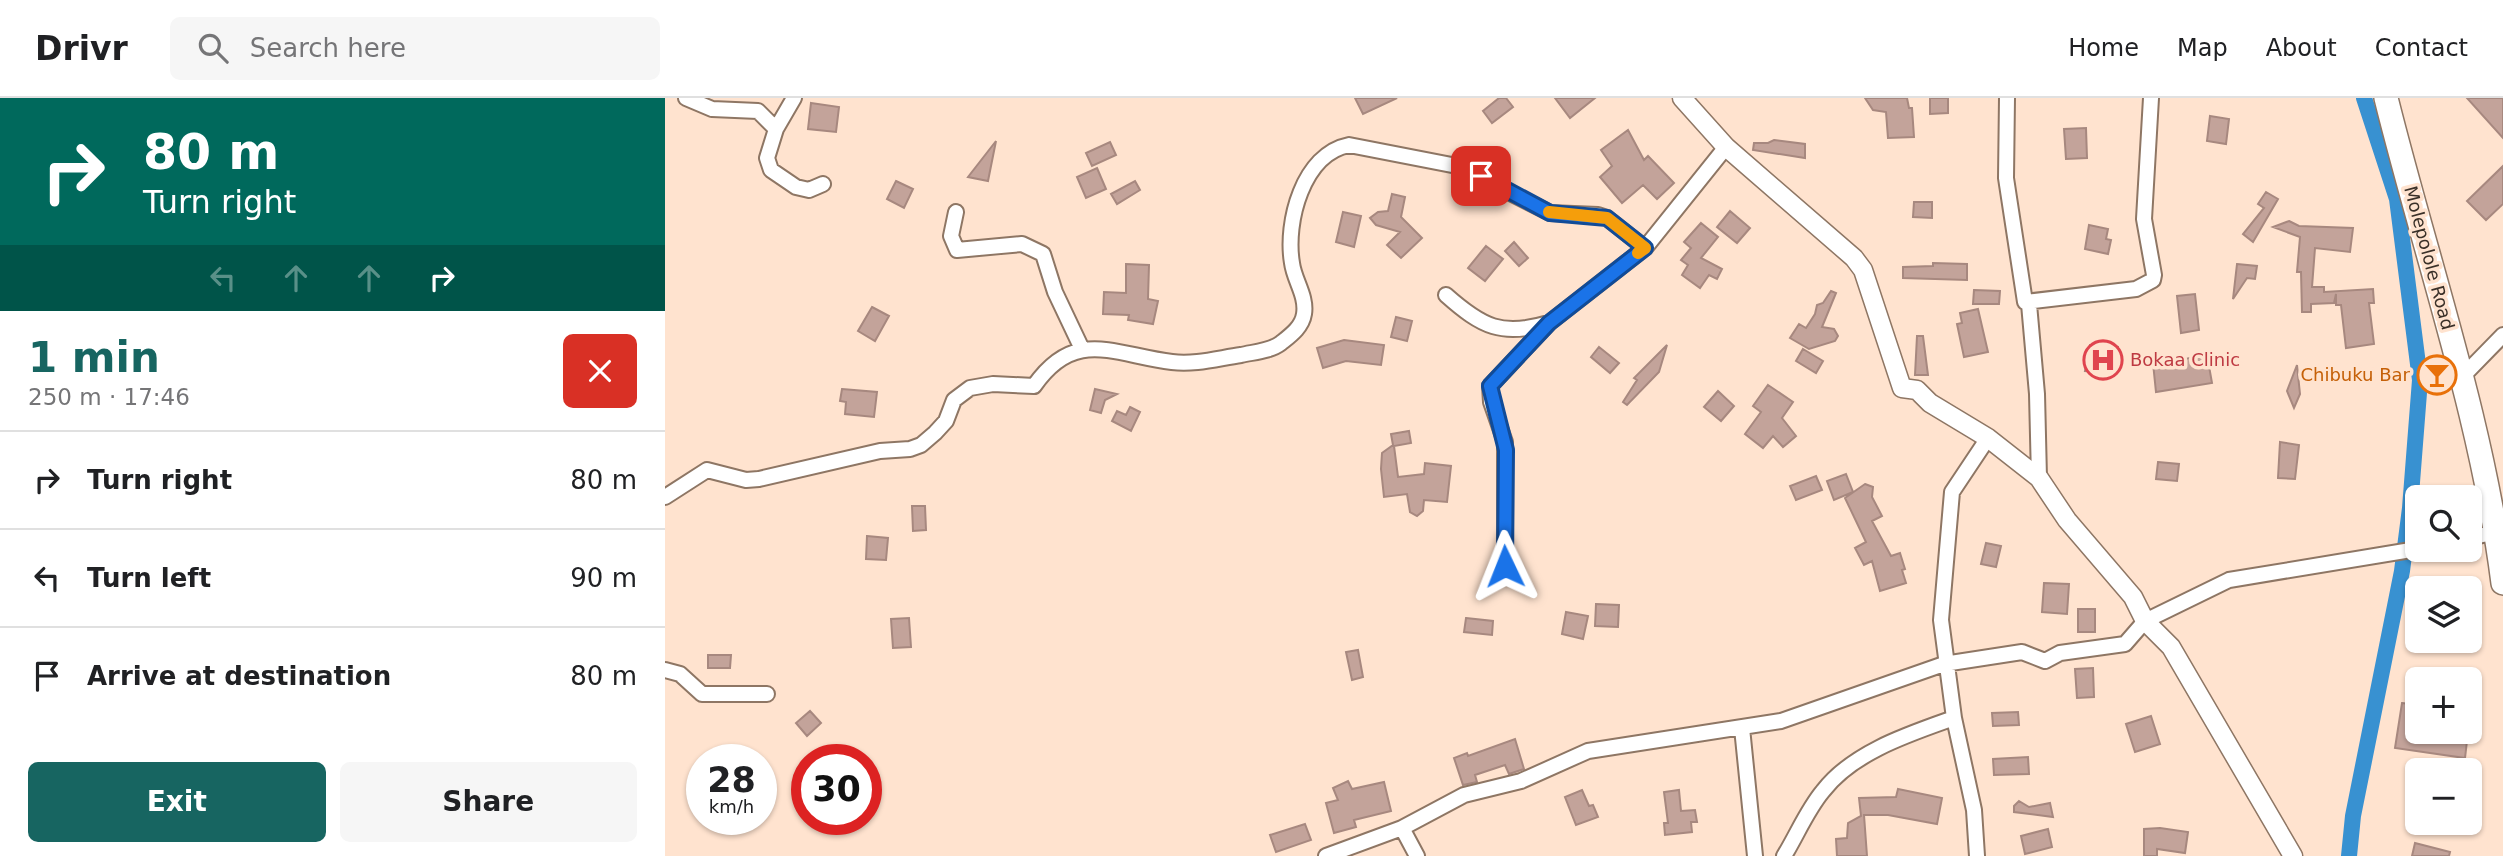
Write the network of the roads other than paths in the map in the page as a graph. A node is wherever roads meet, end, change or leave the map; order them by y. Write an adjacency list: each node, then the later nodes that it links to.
1 (686, 98): 7 (street)
2 (794, 98): 7 (street)
3 (1682, 98): 8 (street)
4 (2007, 98): 13 (street)
5 (2386, 98): 17 (main road, Molepolole Road)
6 (2156, 100): 13 (street)
7 (776, 129): 9 (street)
8 (1725, 148): 11 (street); 18 (street)
9 (823, 184)
10 (956, 212): 16 (street)
11 (1645, 248): 14 (street); 16 (street)
12 (1446, 295): 14 (street)
13 (2025, 302): 19 (street)
14 (1549, 323): 24 (street)
15 (2503, 335): 17 (street)
16 (1082, 349): 20 (street)
17 (2462, 377): 21 (main road, Molepolole Road)
18 (1988, 438): 19 (street); 27 (street)
19 (2039, 478): 26 (street)
20 (665, 497)
21 (2497, 531): 22 (street); 25 (main road, Molepolole Road)
22 (2482, 535)
23 (2405, 550): 26 (street)
24 (1505, 566)
25 (2503, 583)
26 (2145, 621): 27 (street); 38 (street)
27 (1944, 664): 30 (street); 31 (street)
28 (665, 670): 29 (street)
29 (767, 694)
30 (1954, 718): 36 (street); 37 (street)
31 (1742, 728): 32 (street); 35 (street)
32 (1402, 828): 33 (street); 34 (street)
33 (1326, 856)
34 (1417, 856)
35 (1755, 856)
36 (1784, 856)
37 (1977, 856)
38 (2293, 856)

